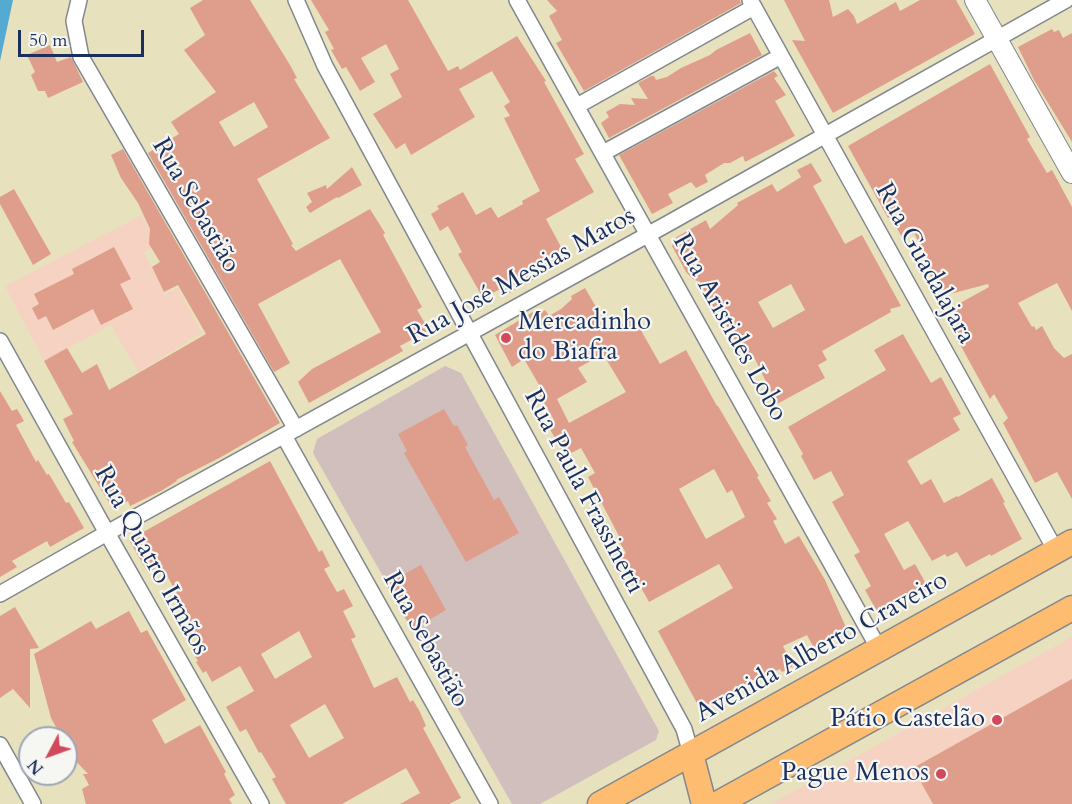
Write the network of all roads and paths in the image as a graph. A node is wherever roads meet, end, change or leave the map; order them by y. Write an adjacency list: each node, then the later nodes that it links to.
1 (79, 0): 16 (street, Rua Sebastião)
2 (296, 0): 14 (street, Rua Paula Frassinetti)
3 (517, 0): 9 (street, Rua Aristides Lobo)
4 (975, 0): 7 (street)
5 (1066, 0): 7 (street, Rua José Messias Matos)
6 (752, 4): 8 (street, Rua Guadalajara); 9 (street)
7 (997, 38): 10 (street, Rua José Messias Matos); 12 (street)
8 (781, 56): 10 (street, Rua Guadalajara); 11 (street)
9 (577, 106): 11 (street, Rua Aristides Lobo)
10 (826, 135): 13 (street, Rua José Messias Matos); 18 (street, Rua Guadalajara)
11 (603, 153): 13 (street, Rua Aristides Lobo)
12 (1072, 173)
13 (649, 234): 14 (street, Rua José Messias Matos); 21 (street, Rua Aristides Lobo)
14 (470, 333): 16 (street, Rua José Messias Matos); 23 (street, Rua Paula Frassinetti)
15 (0, 340): 17 (street, Rua Quatro Irmãos)
16 (290, 432): 17 (street, Rua José Messias Matos); 27 (street, Rua Sebastião)
17 (107, 533): 19 (street, Rua José Messias Matos); 26 (street, Rua Quatro Irmãos)
18 (1064, 547): 21 (main road, Avenida Alberto Craveiro)
19 (0, 594)
20 (1072, 608): 24 (main road)
21 (879, 649): 23 (main road, Avenida Alberto Craveiro)
22 (0, 745): 25 (street)
23 (691, 754): 28 (main road, Avenida Alberto Craveiro); 29 (main road)
24 (748, 796): 30 (main road)
25 (33, 804)
26 (261, 804)
27 (490, 804)
28 (600, 804)
29 (704, 804)
30 (717, 804)

